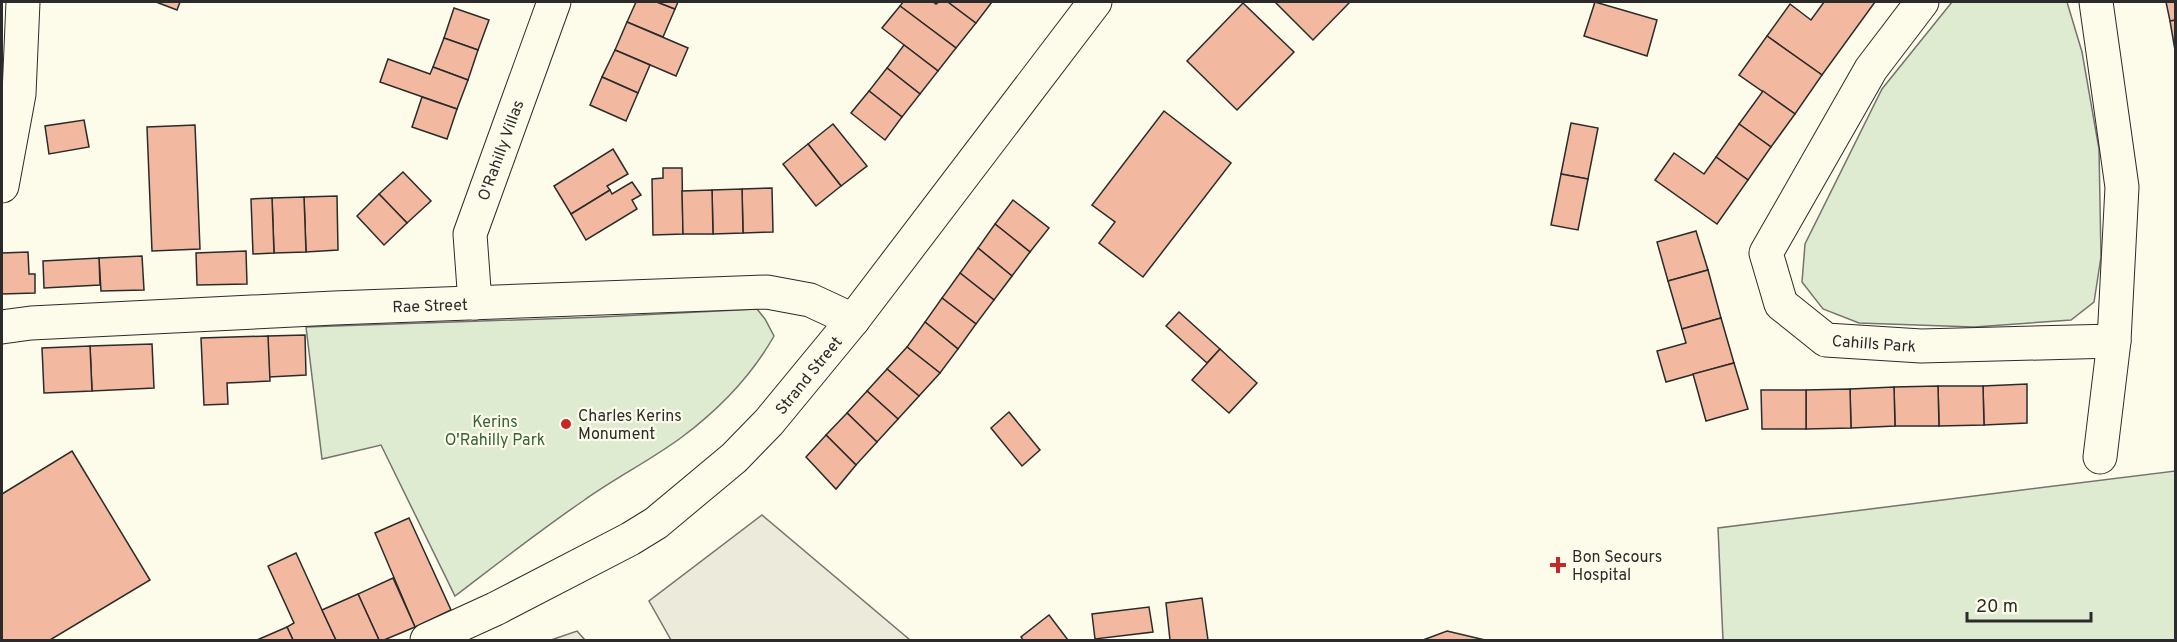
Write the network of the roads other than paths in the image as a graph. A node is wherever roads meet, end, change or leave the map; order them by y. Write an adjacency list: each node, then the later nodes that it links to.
1 (23, 2): 6 (street)
2 (554, 2): 7 (street, O'Rahilly Villas)
3 (1095, 2): 8 (street, Strand Street)
4 (1922, 2): 10 (street, Cahills Park)
5 (2096, 2): 10 (street)
6 (2, 186)
7 (475, 303): 8 (street, Rae Street); 9 (street, Rae Street)
8 (853, 320): 12 (street, Strand Street)
9 (2, 327)
10 (2114, 341): 11 (street)
11 (2100, 457)
12 (427, 640)

